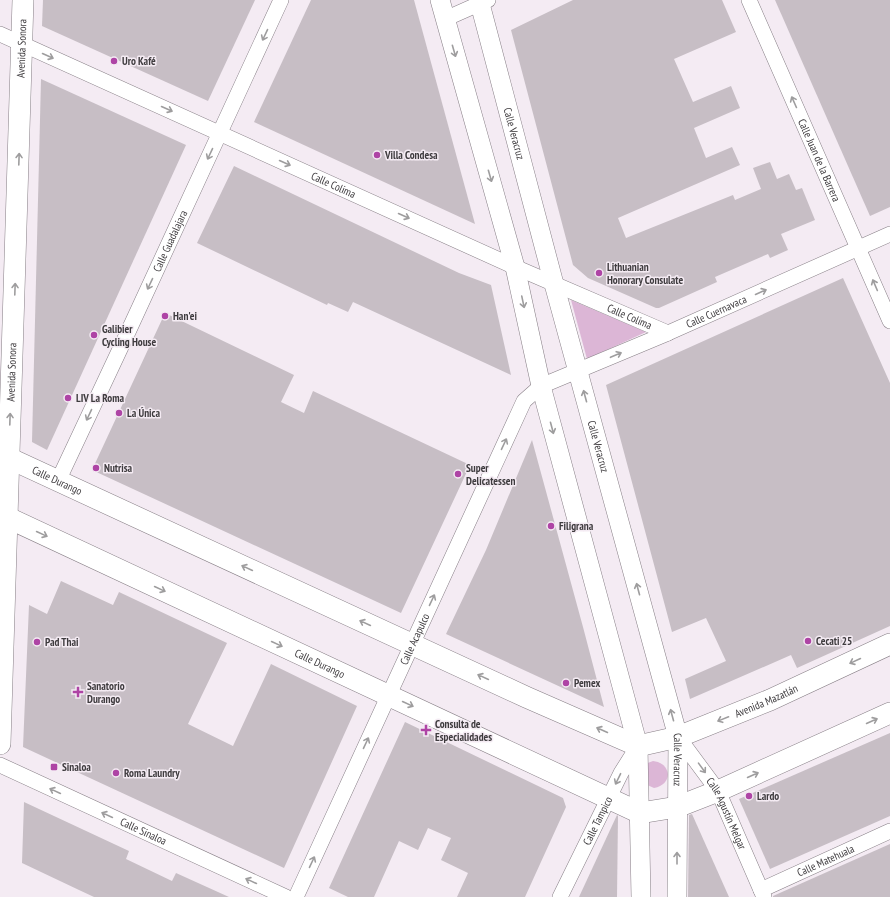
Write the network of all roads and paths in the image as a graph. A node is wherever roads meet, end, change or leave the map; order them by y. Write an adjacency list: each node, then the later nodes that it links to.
1 (23, 0): 8 (main road, Avenida Sonora)
2 (281, 0): 9 (street, Calle Guadalajara, one-way to 9)
3 (440, 0): 6 (street)
4 (750, 0): 12 (street, Calle Juan de la Barrera, one-way to 4)
5 (482, 1): 6 (street); 14 (street, Calle Veracruz)
6 (445, 19): 13 (street, one-way to 13)
7 (0, 34): 8 (street, Calle Colima)
8 (23, 44): 9 (street, Calle Colima, one-way to 9); 10 (main road, Avenida Sonora, one-way to 8)
9 (220, 133): 13 (street, Calle Colima, one-way to 13); 20 (street, Calle Guadalajara, one-way to 20)
10 (9, 203): 19 (main road, Avenida Sonora, one-way to 10)
11 (890, 234): 12 (street, Calle Cuernavaca)
12 (859, 248): 15 (street, Calle Juan de la Barrera, one-way to 12); 16 (street, Calle Cuernavaca, one-way to 12)
13 (515, 267): 14 (street, Calle Colima); 18 (street, one-way to 18)
14 (554, 284): 16 (street, Calle Colima); 17 (street, Calle Veracruz)
15 (890, 321)
16 (668, 333): 17 (street, Calle Cuernavaca, one-way to 16)
17 (578, 371): 18 (street, Calle Cuernavaca); 27 (street, Calle Veracruz, one-way to 17)
18 (541, 386): 23 (street, Calle Acapulco, one-way to 18); 29 (street, one-way to 29)
19 (4, 456): 20 (main road, Calle Durango); 21 (main road, Avenida Sonora)
20 (58, 481): 23 (main road, Calle Durango, one-way to 20)
21 (3, 516): 22 (main road, Avenida Sonora); 25 (main road, Calle Durango, one-way to 25)
22 (2, 625): 28 (main road, Avenida Sonora)
23 (412, 644): 25 (street, Calle Acapulco); 29 (main road, Calle Durango, one-way to 23)
24 (890, 644): 27 (main road, Avenida Mazatlán, one-way to 27)
25 (388, 695): 32 (main road, Calle Durango, one-way to 32); 38 (street, Calle Acapulco, one-way to 25)
26 (890, 713): 31 (main road, one-way to 26)
27 (678, 737): 29 (main road, Avenida Mazatlán); 31 (street, Calle Agustín Melgar, one-way to 31); 33 (street, Calle Veracruz)
28 (0, 744)
29 (638, 746): 32 (street, Calle Tampico, one-way to 32); 34 (street)
30 (0, 765): 37 (street, Calle Sinaloa, one-way to 30)
31 (718, 791): 33 (main road); 36 (street, Calle Agustín Melgar)
32 (609, 798): 34 (main road, Calle Durango); 39 (street, Calle Tampico)
33 (677, 807): 34 (main road); 41 (street, Calle Veracruz, one-way to 33)
34 (640, 813): 40 (street)
35 (890, 831): 36 (street, Calle Matehuala)
36 (762, 893)
37 (286, 897)
38 (296, 897)
39 (560, 897)
40 (641, 897)
41 (677, 897)

